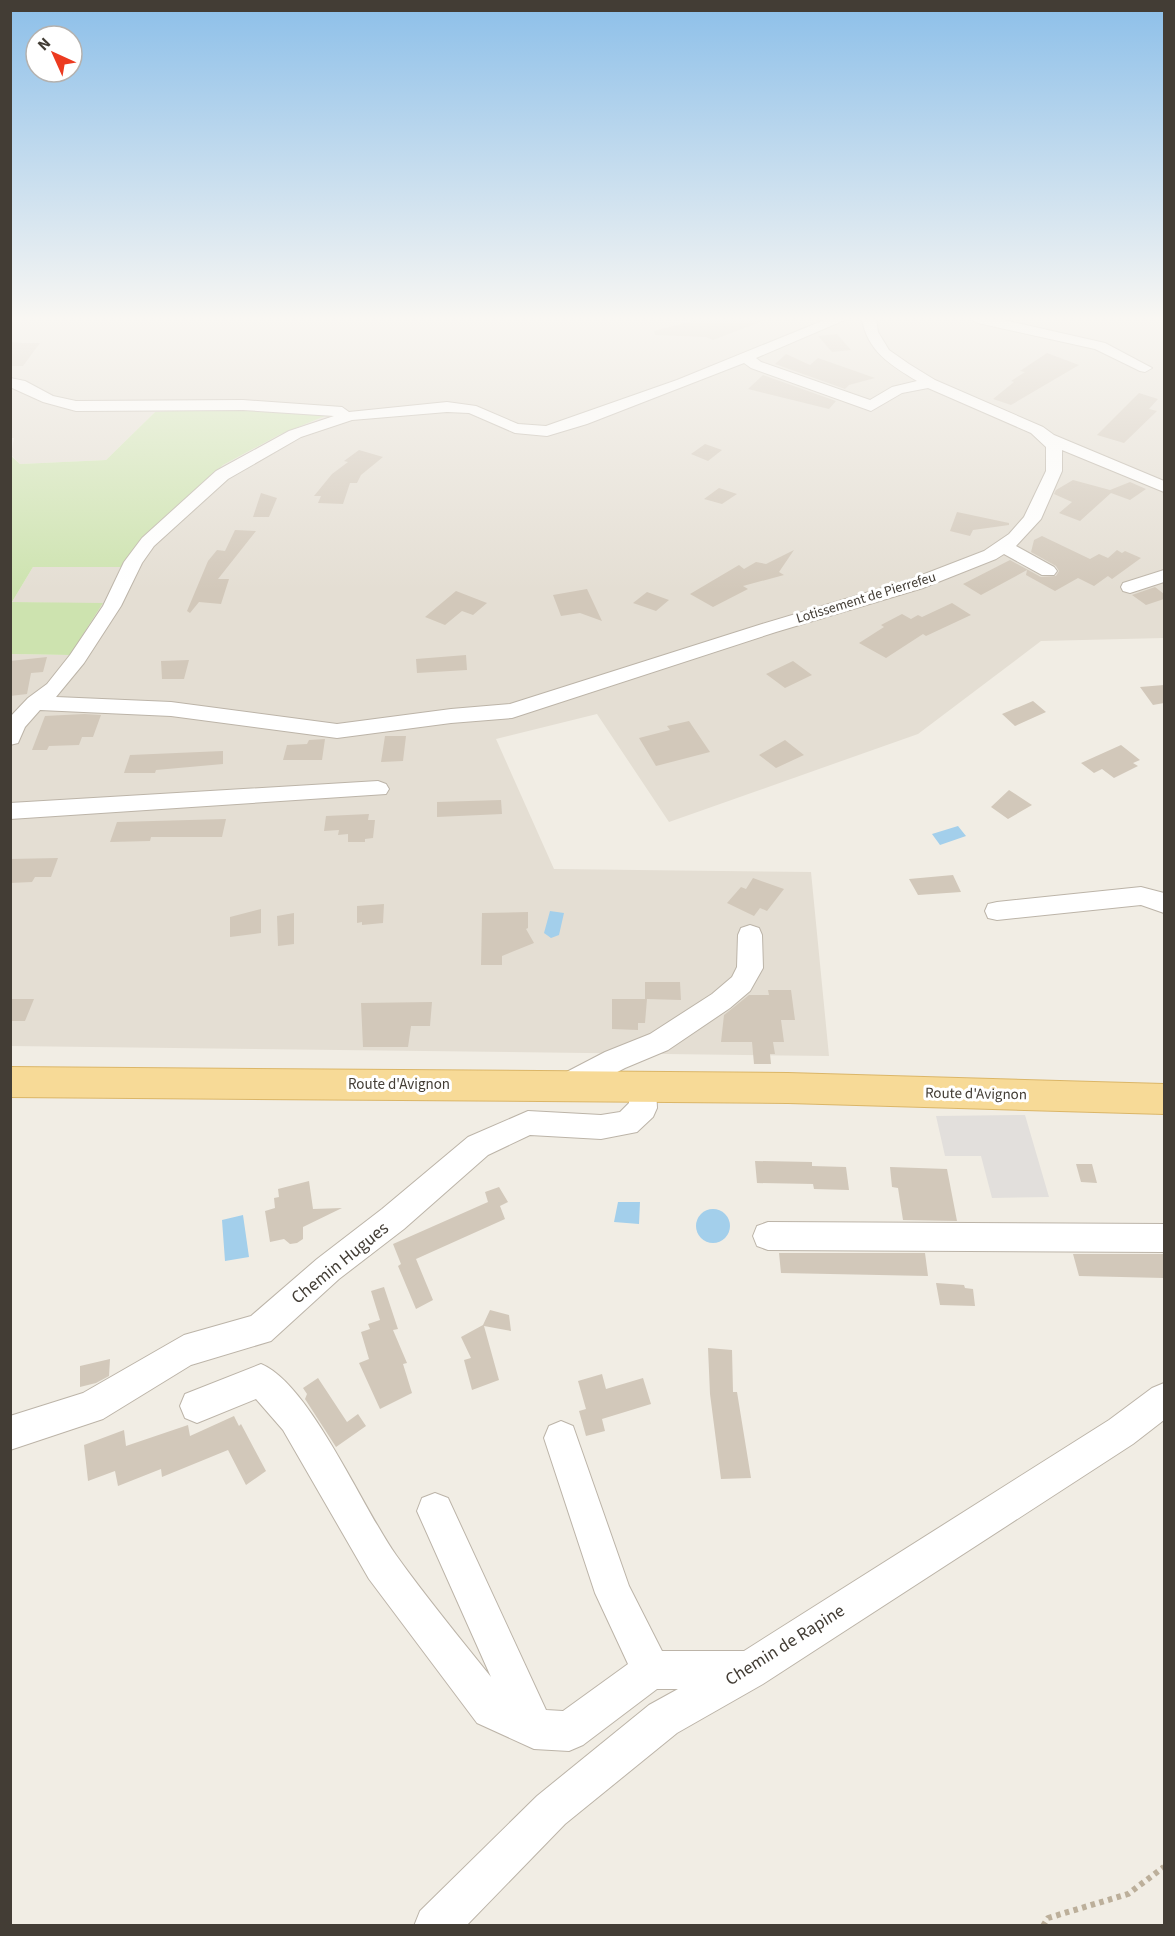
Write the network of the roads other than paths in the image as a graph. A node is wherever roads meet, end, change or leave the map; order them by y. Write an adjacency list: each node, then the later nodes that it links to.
1 (310, 409): 6 (street)
2 (406, 409): 6 (street)
3 (467, 409): 4 (street)
4 (612, 409)
5 (988, 409): 7 (street)
6 (367, 413): 13 (street)
7 (1048, 438): 8 (street); 9 (street, Lotissement de Pierrefeu)
8 (1164, 487)
9 (1003, 546): 10 (street); 13 (street, Lotissement de Pierrefeu)
10 (1048, 571)
11 (1164, 576): 12 (street)
12 (1130, 587)
13 (35, 704): 14 (street)
14 (10, 738)
15 (378, 789): 16 (street)
16 (10, 811)
17 (1164, 904): 18 (street)
18 (997, 911)
19 (750, 934): 21 (street)
20 (10, 1083): 21 (main road, Route d'Avignon)
21 (564, 1086): 23 (main road, Route d'Avignon)
22 (1164, 1086): 24 (main road, Route d'Avignon)
23 (642, 1088): 24 (main road, Route d'Avignon); 30 (street, Chemin Hugues)
24 (788, 1088): 25 (main road, Route d'Avignon)
25 (1164, 1099)
26 (768, 1236): 27 (street)
27 (1164, 1238)
28 (1164, 1400): 34 (street, Chemin de Rapine)
29 (196, 1406): 35 (street)
30 (10, 1433)
31 (561, 1438): 33 (street)
32 (435, 1511): 35 (street)
33 (651, 1670): 34 (street); 35 (street)
34 (749, 1670): 36 (street, Chemin de Rapine)
35 (534, 1729)
36 (435, 1926)

